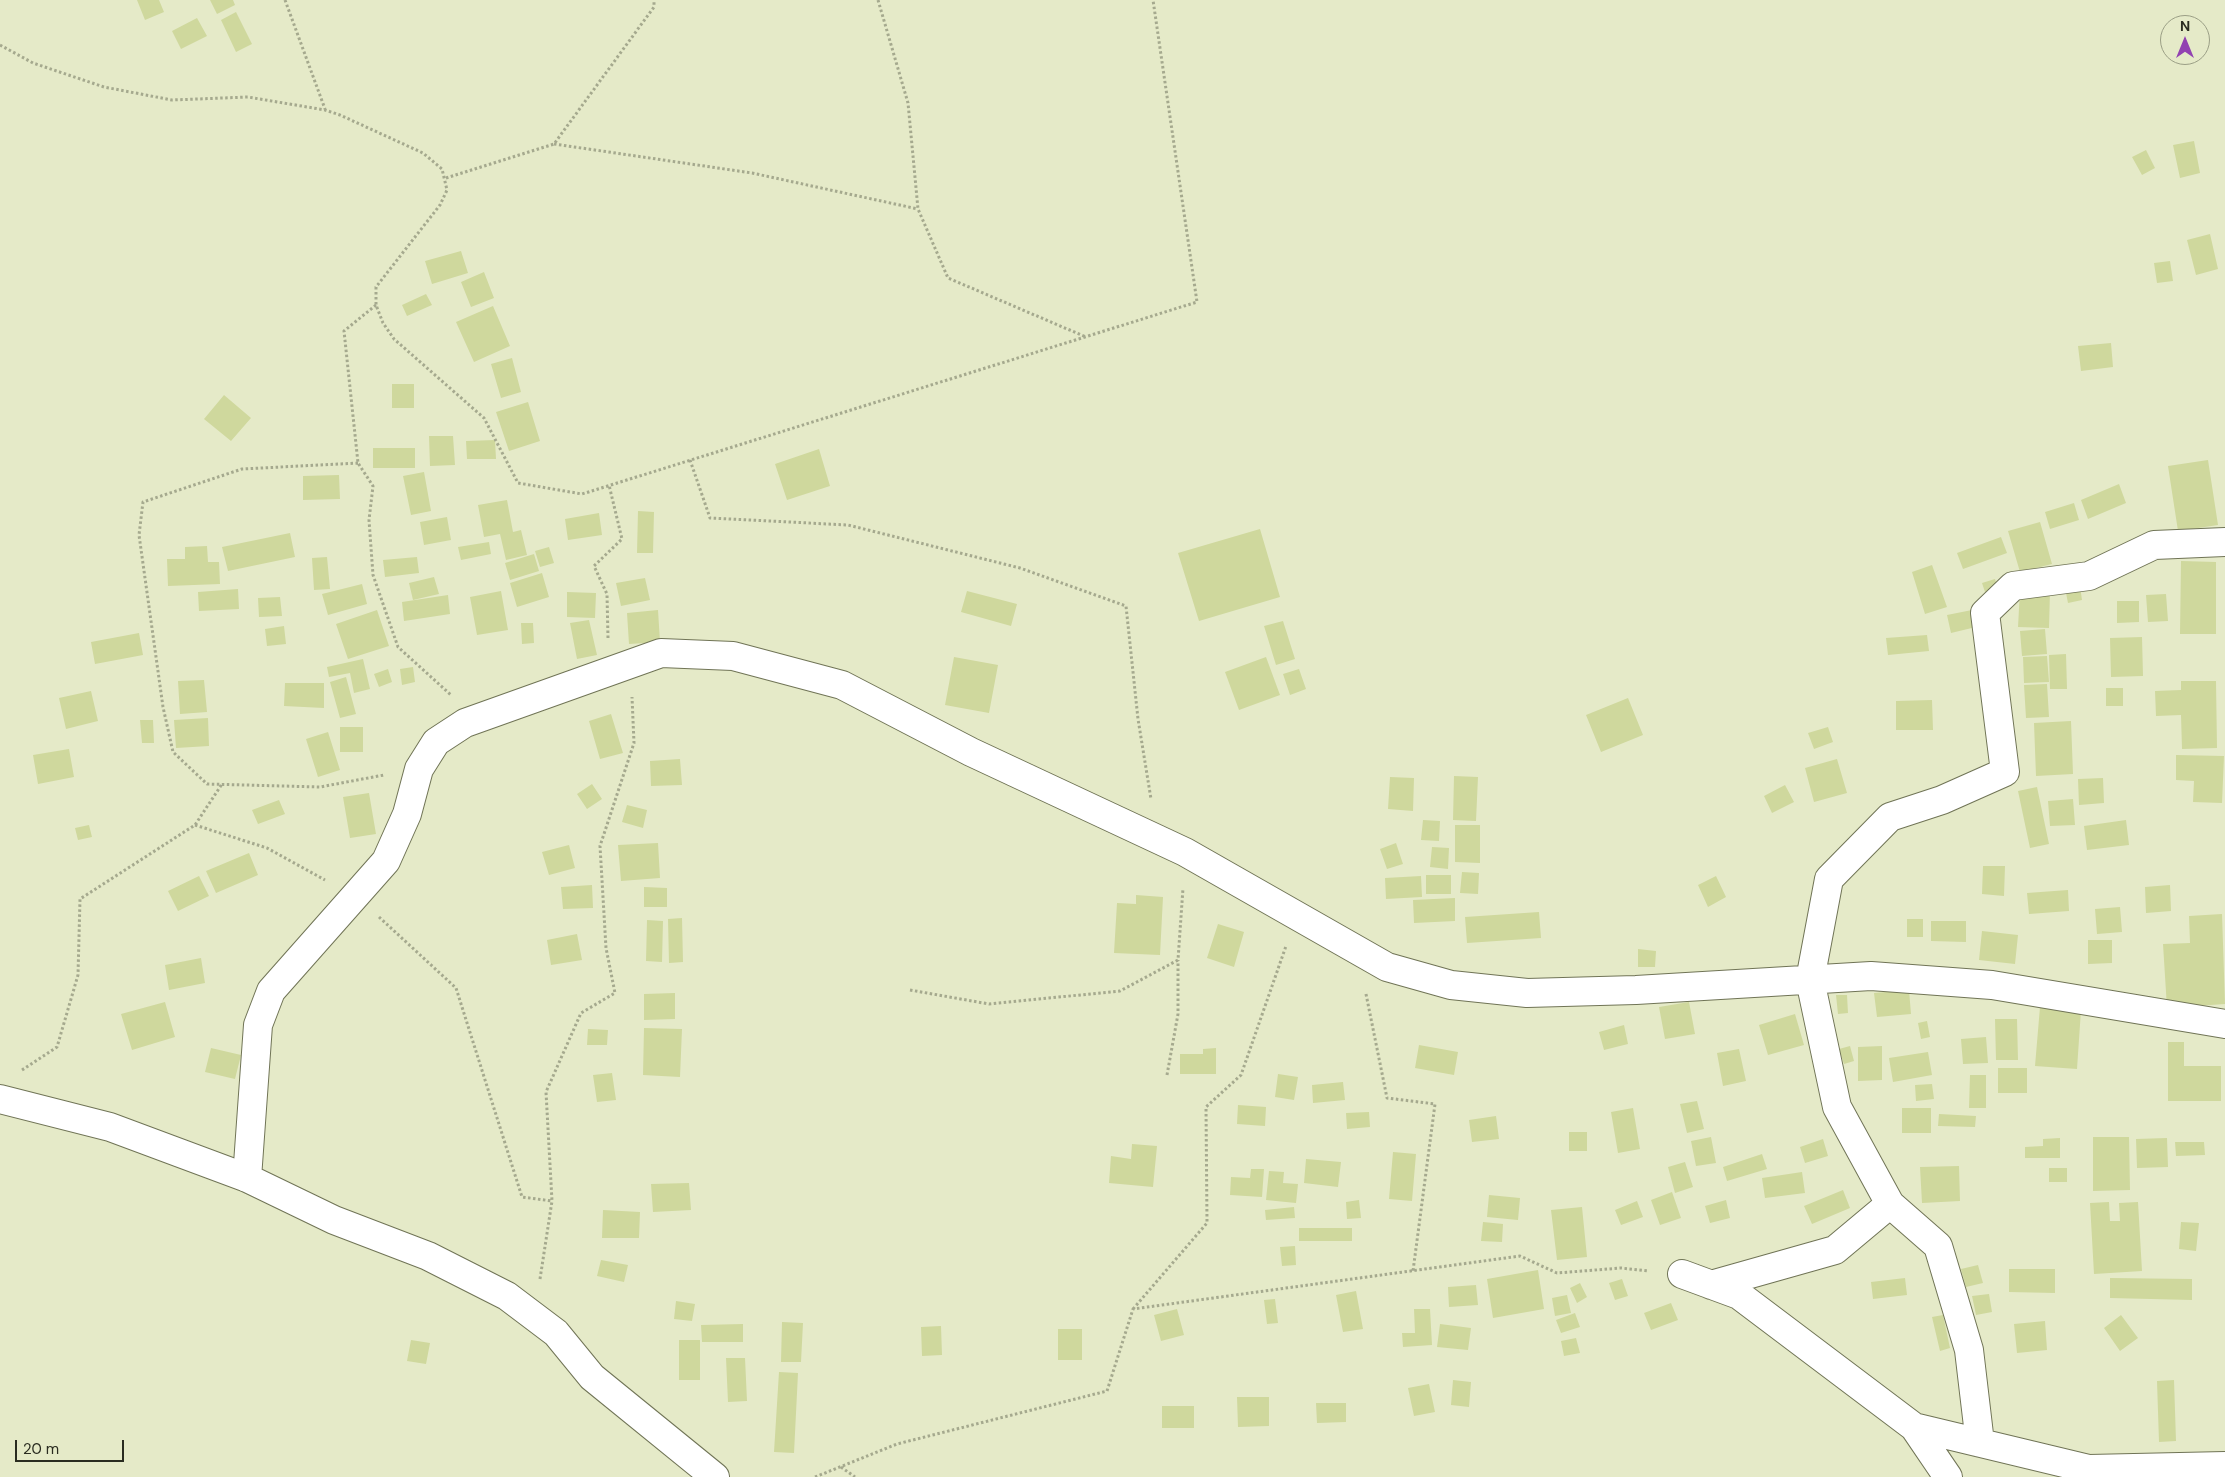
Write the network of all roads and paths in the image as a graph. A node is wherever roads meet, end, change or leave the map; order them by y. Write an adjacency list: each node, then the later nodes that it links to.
1 (285, 0): 6 (path)
2 (654, 0): 7 (path)
3 (878, 0): 9 (path)
4 (1153, 0): 11 (path)
5 (0, 45): 6 (path)
6 (325, 110): 8 (path)
7 (554, 144): 8 (path); 9 (path)
8 (446, 178): 10 (path)
9 (918, 209): 11 (path)
10 (376, 305): 13 (path); 14 (path)
11 (1086, 337): 12 (path)
12 (690, 460): 14 (path); 21 (path)
13 (358, 463): 17 (path); 19 (path)
14 (609, 485): 16 (path)
15 (2225, 542): 27 (street)
16 (619, 668): 17 (street); 21 (street); 34 (path)
17 (478, 718): 18 (street)
18 (419, 769): 19 (path); 23 (street)
19 (222, 784): 20 (path)
20 (195, 825): 23 (path); 30 (path)
21 (1158, 840): 22 (street)
22 (1185, 852): 24 (street); 26 (path)
23 (356, 896): 33 (street); 34 (path)
24 (1296, 915): 25 (street); 39 (path)
25 (1357, 949): 27 (street); 36 (path)
26 (1178, 960): 28 (path); 31 (path)
27 (1810, 980): 29 (street); 35 (street)
28 (910, 990)
29 (2225, 1024)
30 (16, 1073)
31 (1167, 1075)
32 (0, 1099): 33 (street)
33 (247, 1178): 40 (street)
34 (552, 1201): 40 (path)
35 (1890, 1204): 38 (street); 42 (street)
36 (1413, 1271): 37 (path); 39 (path)
37 (1682, 1274): 38 (street)
38 (1711, 1284): 41 (street)
39 (1133, 1309): 44 (path)
40 (535, 1317): 45 (street)
41 (1914, 1427): 42 (street); 48 (street)
42 (1980, 1443): 43 (street)
43 (2225, 1466)
44 (841, 1467): 46 (path); 47 (path)
45 (715, 1477)
46 (814, 1477)
47 (855, 1477)
48 (1948, 1477)

